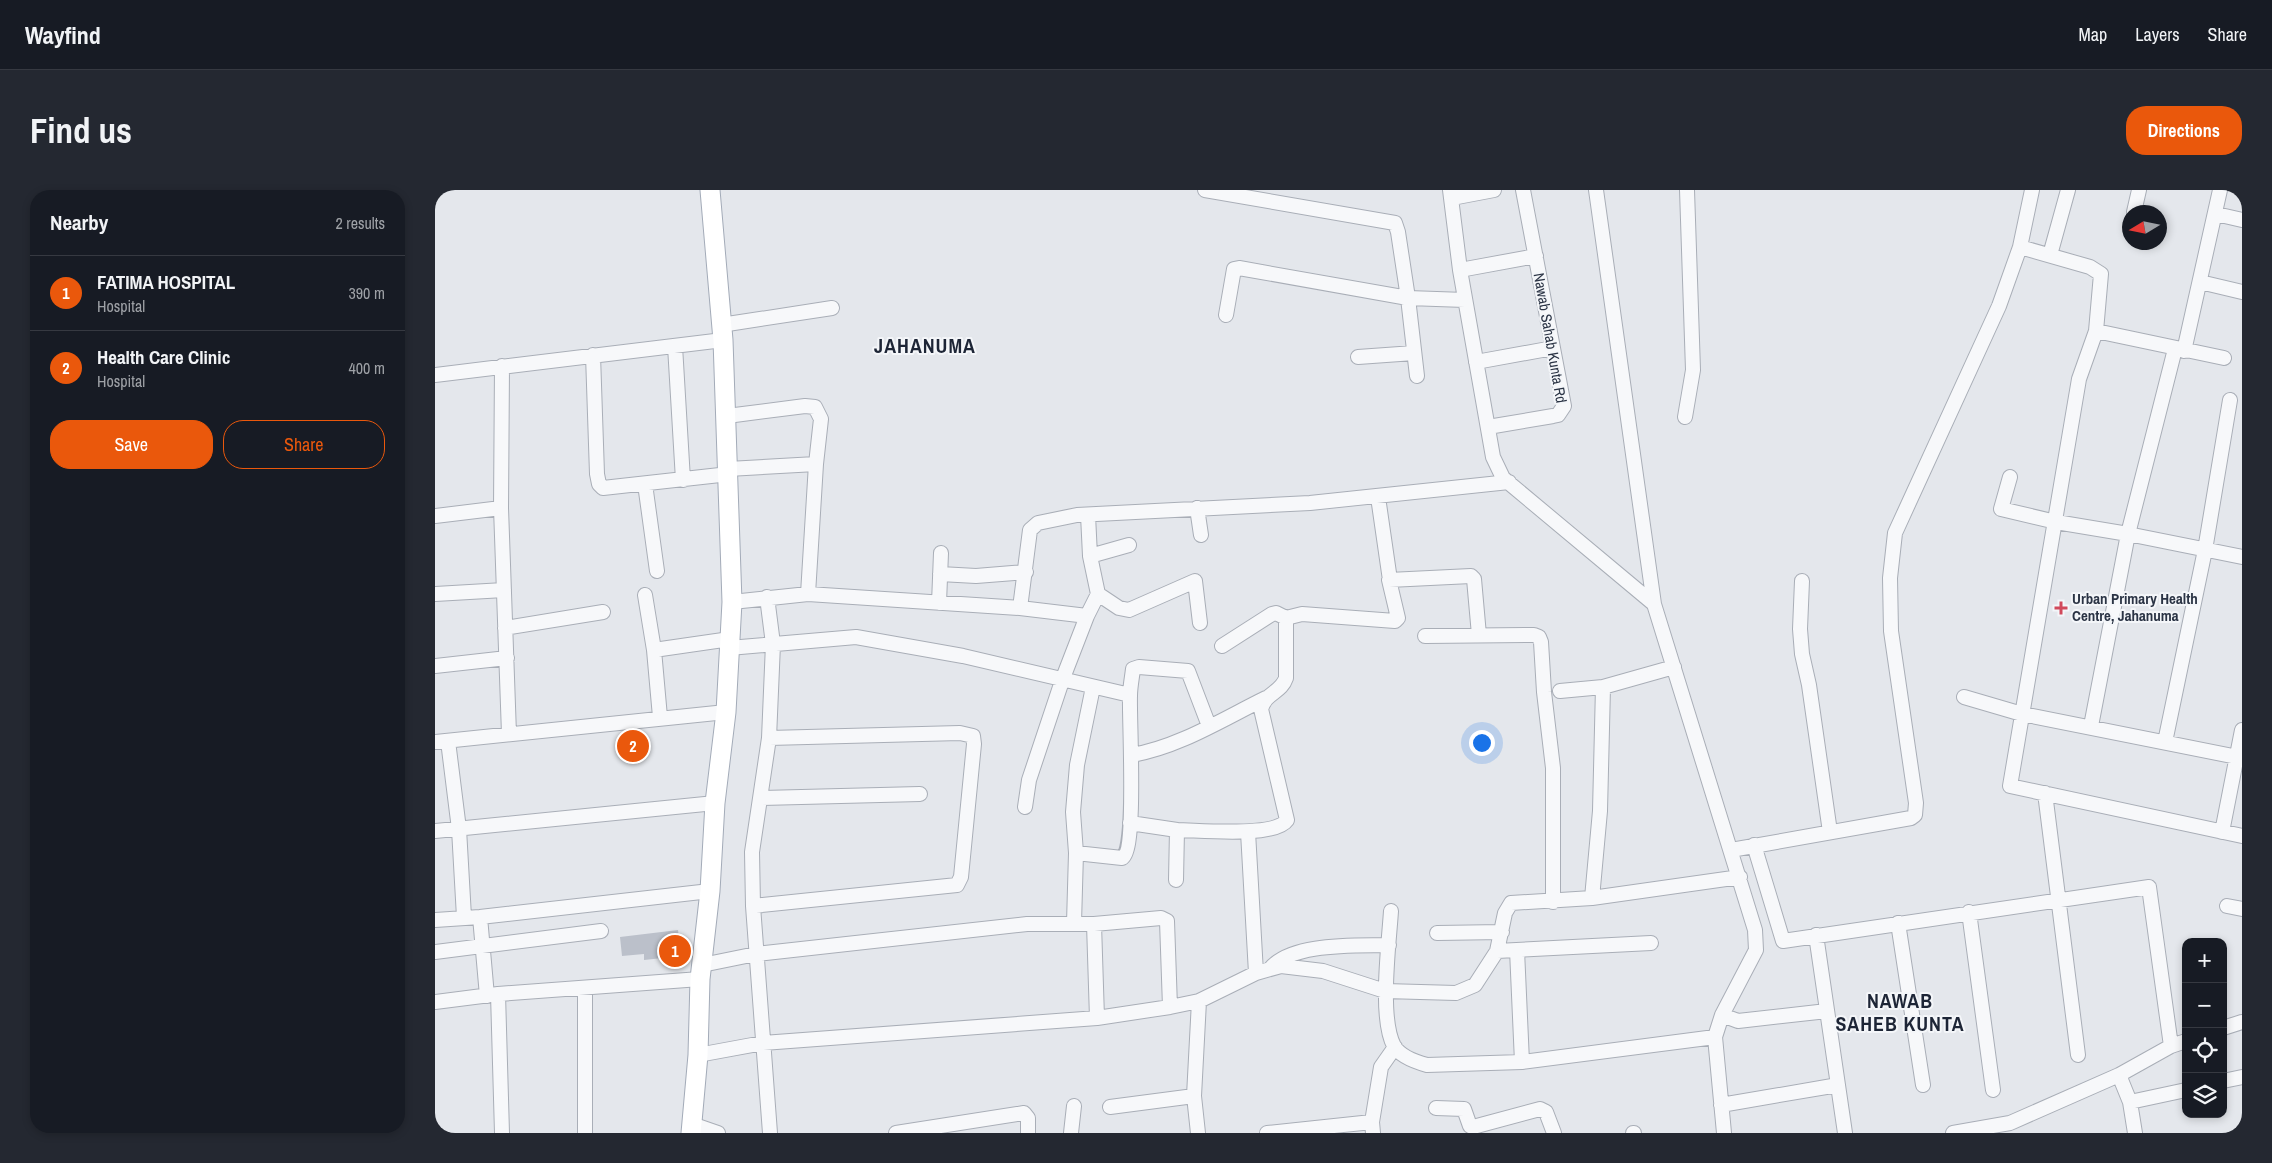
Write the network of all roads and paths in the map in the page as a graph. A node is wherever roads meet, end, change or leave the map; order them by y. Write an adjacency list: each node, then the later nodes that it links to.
1 (710, 190): 26 (main road)
2 (1205, 190): 21 (street)
3 (1494, 190): 11 (street)
4 (1523, 190): 17 (street, Nawab Sahab Kunta Rd)
5 (1596, 190): 74 (street)
6 (1687, 190): 40 (street)
7 (2032, 190): 15 (street)
8 (2069, 190): 16 (street)
9 (2139, 190): 12 (street)
10 (2220, 190): 13 (street)
11 (1451, 194): 18 (street)
12 (2136, 205)
13 (2216, 214): 14 (street); 19 (street)
14 (2242, 220)
15 (2020, 246): 16 (street); 119 (street)
16 (2050, 255): 25 (street)
17 (1536, 256): 18 (street); 28 (street, Nawab Sahab Kunta Rd)
18 (1460, 270): 22 (street)
19 (2201, 282): 20 (street); 29 (street)
20 (2242, 292)
21 (1408, 298): 22 (street); 24 (street); 30 (street)
22 (1465, 300): 34 (street)
23 (832, 308): 26 (street)
24 (1226, 314)
25 (2096, 331): 29 (street); 53 (street)
26 (722, 332): 27 (street); 39 (main road)
27 (675, 346): 31 (street); 45 (street)
28 (1553, 348): 34 (street); 41 (street, Nawab Sahab Kunta Rd)
29 (2179, 350): 33 (street); 54 (street)
30 (1414, 353): 32 (street); 37 (street)
31 (593, 355): 35 (street); 47 (street)
32 (1358, 357)
33 (2224, 358)
34 (1476, 362): 41 (street)
35 (502, 366): 36 (street); 49 (street)
36 (435, 375)
37 (1417, 376)
38 (2230, 400): 57 (street)
39 (727, 416): 42 (street); 43 (main road)
40 (1685, 417)
41 (1488, 427): 46 (street)
42 (816, 464): 43 (street); 68 (street)
43 (729, 472): 45 (street); 72 (main road)
44 (2010, 477): 53 (street)
45 (683, 480): 47 (street)
46 (1509, 482): 48 (street); 74 (street)
47 (645, 484): 61 (street)
48 (1378, 497): 50 (street); 64 (street)
49 (501, 508): 52 (street); 66 (street)
50 (1197, 508): 51 (street); 55 (street)
51 (1088, 515): 59 (street); 62 (street)
52 (435, 516)
53 (2056, 522): 54 (street); 98 (street)
54 (2128, 534): 57 (street); 101 (street)
55 (1201, 535)
56 (1129, 545): 59 (street)
57 (2205, 550): 60 (street); 106 (street)
58 (941, 553): 63 (street)
59 (1091, 556): 69 (street)
60 (2242, 557)
61 (657, 571)
62 (1026, 572): 63 (street); 75 (street)
63 (940, 574): 73 (street)
64 (1390, 580): 78 (street); 81 (street)
65 (1802, 581): 119 (street)
66 (504, 590): 67 (street); 80 (street)
67 (435, 594)
68 (808, 594): 71 (street); 73 (street)
69 (1098, 594): 77 (street); 79 (street)
70 (645, 595): 86 (street)
71 (767, 597): 72 (street); 84 (street)
72 (732, 602): 83 (main road)
73 (939, 603): 75 (street)
74 (1654, 604): 89 (street)
75 (1020, 608): 77 (street)
76 (603, 612): 80 (street)
77 (1087, 616): 90 (street)
78 (1286, 618): 85 (street); 96 (street)
79 (1200, 623)
80 (505, 628): 87 (street)
81 (1479, 635): 82 (street); 130 (street)
82 (1425, 636)
83 (729, 643): 84 (street); 86 (street); 97 (main road)
84 (773, 644): 90 (street); 104 (street)
85 (1222, 646)
86 (654, 650): 99 (street)
87 (507, 658): 88 (street); 103 (street)
88 (435, 666)
89 (1674, 667): 92 (street); 123 (street)
90 (1063, 678): 91 (street); 113 (street)
91 (1093, 687): 94 (street); 124 (street)
92 (1603, 687): 93 (street); 128 (street)
93 (1560, 691)
94 (1130, 695): 100 (street); 107 (street)
95 (1964, 697): 98 (street)
96 (1266, 698): 100 (street); 118 (street)
97 (726, 712): 99 (street); 112 (main road)
98 (2022, 714): 101 (street); 109 (street)
99 (660, 718): 103 (street)
100 (1209, 726): 107 (street)
101 (2091, 726): 106 (street)
102 (2242, 730): 108 (street)
103 (509, 734): 105 (street)
104 (769, 738): 111 (street); 131 (street)
105 (442, 741): 115 (street)
106 (2165, 742): 108 (street)
107 (1132, 755): 114 (street)
108 (2239, 757): 120 (street)
109 (2045, 793): 120 (street); 129 (street)
110 (921, 794): 111 (street)
111 (760, 798): 131 (street)
112 (715, 803): 115 (street); 127 (main road)
113 (1025, 807)
114 (1130, 822): 116 (street); 124 (street)
115 (459, 829): 117 (street); 136 (street)
116 (1177, 830): 118 (street); 126 (street)
117 (435, 831)
118 (1248, 832): 154 (street)
119 (1830, 832): 122 (street)
120 (2222, 832): 121 (street)
121 (2242, 836)
122 (1755, 845): 123 (street); 145 (street)
123 (1731, 850): 125 (street)
124 (1076, 853): 139 (street)
125 (1740, 877): 128 (street); 162 (street)
126 (1176, 880)
127 (710, 891): 137 (street); 153 (main road)
128 (1592, 898): 130 (street)
129 (2058, 900): 135 (street); 169 (street); 171 (street)
130 (1553, 902): 143 (street)
131 (753, 906): 152 (street)
132 (2227, 906): 133 (street)
133 (2242, 909)
134 (1391, 911): 147 (street)
135 (1969, 912): 140 (street); 179 (street)
136 (464, 917): 137 (street); 138 (street)
137 (480, 917): 148 (street)
138 (435, 920)
139 (1074, 923): 141 (street); 152 (street)
140 (1898, 923): 145 (street); 178 (street)
141 (1094, 924): 160 (street); 163 (street)
142 (601, 930): 148 (street)
143 (1502, 932): 144 (street); 150 (street)
144 (1437, 933)
145 (1816, 935): 161 (street)
146 (1651, 944): 149 (street)
147 (1389, 945): 154 (street); 156 (street)
148 (482, 947): 151 (street); 157 (street)
149 (1517, 950): 150 (street); 173 (street)
150 (1497, 951): 156 (street)
151 (435, 952)
152 (756, 954): 153 (street); 168 (street)
153 (701, 972): 155 (street); 172 (main road)
154 (1263, 972): 156 (street); 158 (street)
155 (585, 988): 157 (street); 192 (street)
156 (1385, 991): 170 (street)
157 (492, 995): 159 (street); 191 (street)
158 (1199, 1001): 160 (street); 181 (street)
159 (435, 1002)
160 (1170, 1007): 163 (street)
161 (1827, 1011): 162 (street); 177 (street)
162 (1722, 1015): 166 (street)
163 (1097, 1018): 168 (street)
164 (2242, 1022): 165 (street)
165 (2227, 1027)
166 (1715, 1037): 173 (street); 183 (street)
167 (2182, 1042): 169 (street)
168 (763, 1043): 172 (street); 194 (street)
169 (2171, 1046): 174 (street)
170 (1395, 1047): 173 (street); 187 (street)
171 (2079, 1054)
172 (698, 1055): 188 (main road)
173 (1522, 1062)
174 (2119, 1075): 182 (street); 189 (street)
175 (2242, 1079): 176 (street)
176 (2227, 1081)
177 (1838, 1085): 183 (street); 202 (street)
178 (1923, 1085)
179 (1993, 1090)
180 (2182, 1091): 182 (street)
181 (1194, 1096): 185 (street); 198 (street)
182 (2130, 1102): 204 (street)
183 (1721, 1105): 201 (street)
184 (1074, 1106): 197 (street)
185 (1110, 1107)
186 (1436, 1108): 200 (street)
187 (1373, 1127): 199 (street)
188 (691, 1128): 193 (street)
189 (2010, 1128): 203 (street)
190 (944, 1129): 195 (street); 196 (street)
191 (502, 1133)
192 (585, 1133)
193 (718, 1133)
194 (770, 1133)
195 (896, 1133)
196 (1028, 1133)
197 (1071, 1133)
198 (1198, 1133)
199 (1267, 1133)
200 (1554, 1133)
201 (1724, 1133)
202 (1845, 1133)
203 (1953, 1133)
204 (2135, 1133)

